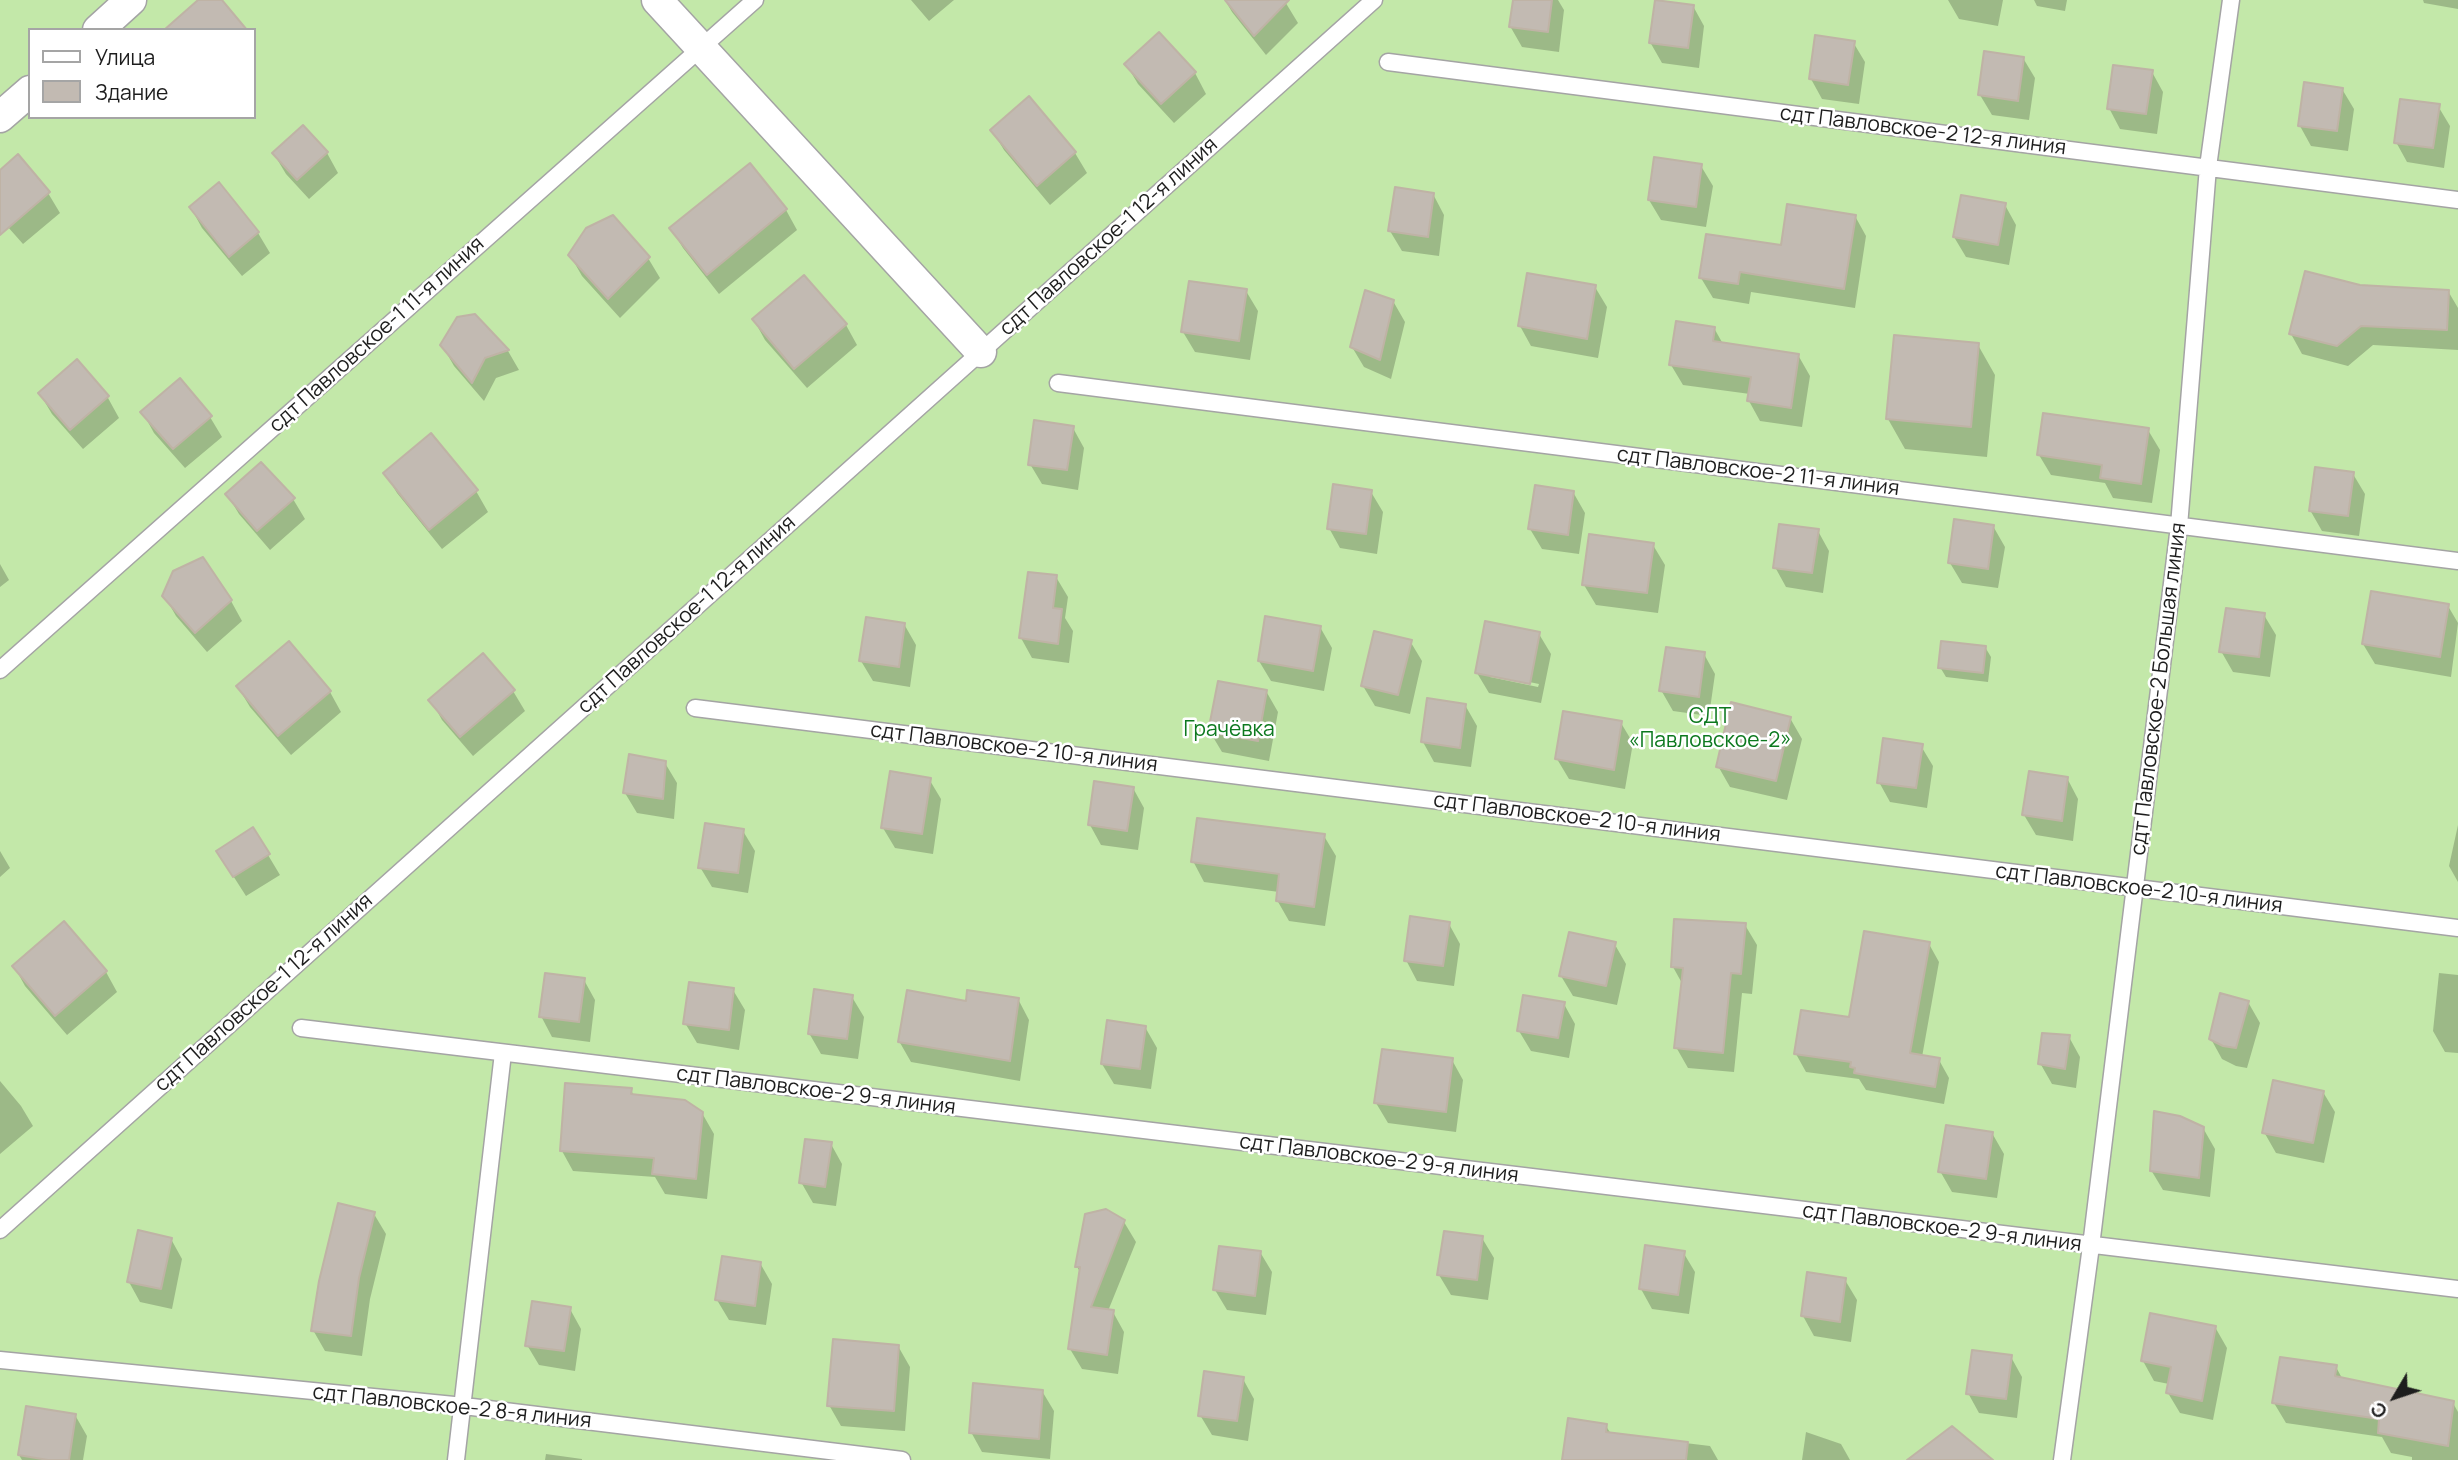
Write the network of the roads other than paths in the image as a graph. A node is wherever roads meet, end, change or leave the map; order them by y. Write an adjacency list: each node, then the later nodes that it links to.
1 (131, 0): 6 (street)
2 (657, 0): 7 (street)
3 (755, 0): 7 (lane, сдт Павловское-1 11-я линия)
4 (1374, 0): 13 (lane, сдт Павловское-1 12-я линия)
5 (2231, 0): 11 (lane, сдт Павловское-2 Большая линия)
6 (100, 28)
7 (700, 48): 13 (street); 17 (lane, сдт Павловское-1 11-я линия)
8 (1388, 62): 11 (lane, сдт Павловское-2 12-я линия)
9 (28, 93): 10 (street)
10 (0, 117)
11 (2208, 167): 12 (lane, сдт Павловское-2 12-я линия); 15 (lane, сдт Павловское-2 Большая линия)
12 (2458, 200)
13 (981, 352): 23 (lane, сдт Павловское-1 12-я линия)
14 (1058, 383): 15 (lane, сдт Павловское-2 11-я линия)
15 (2179, 526): 16 (lane, сдт Павловское-2 11-я линия); 19 (lane, сдт Павловское-2 Большая линия)
16 (2458, 561)
17 (0, 670)
18 (695, 708): 19 (lane, сдт Павловское-2 10-я линия)
19 (2134, 888): 20 (lane, сдт Павловское-2 10-я линия); 24 (lane, сдт Павловское-2 Большая линия)
20 (2458, 928)
21 (301, 1028): 22 (lane, сдт Павловское-2 9-я линия)
22 (503, 1053): 24 (lane, сдт Павловское-2 9-я линия); 27 (lane)
23 (0, 1230)
24 (2091, 1246): 25 (lane, сдт Павловское-2 9-я линия); 30 (lane, сдт Павловское-2 Большая линия)
25 (2458, 1289)
26 (0, 1360): 27 (lane, сдт Павловское-2 8-я линия)
27 (464, 1406): 28 (lane); 29 (lane, сдт Павловское-2 8-я линия)
28 (456, 1460)
29 (902, 1460)
30 (2062, 1460)

